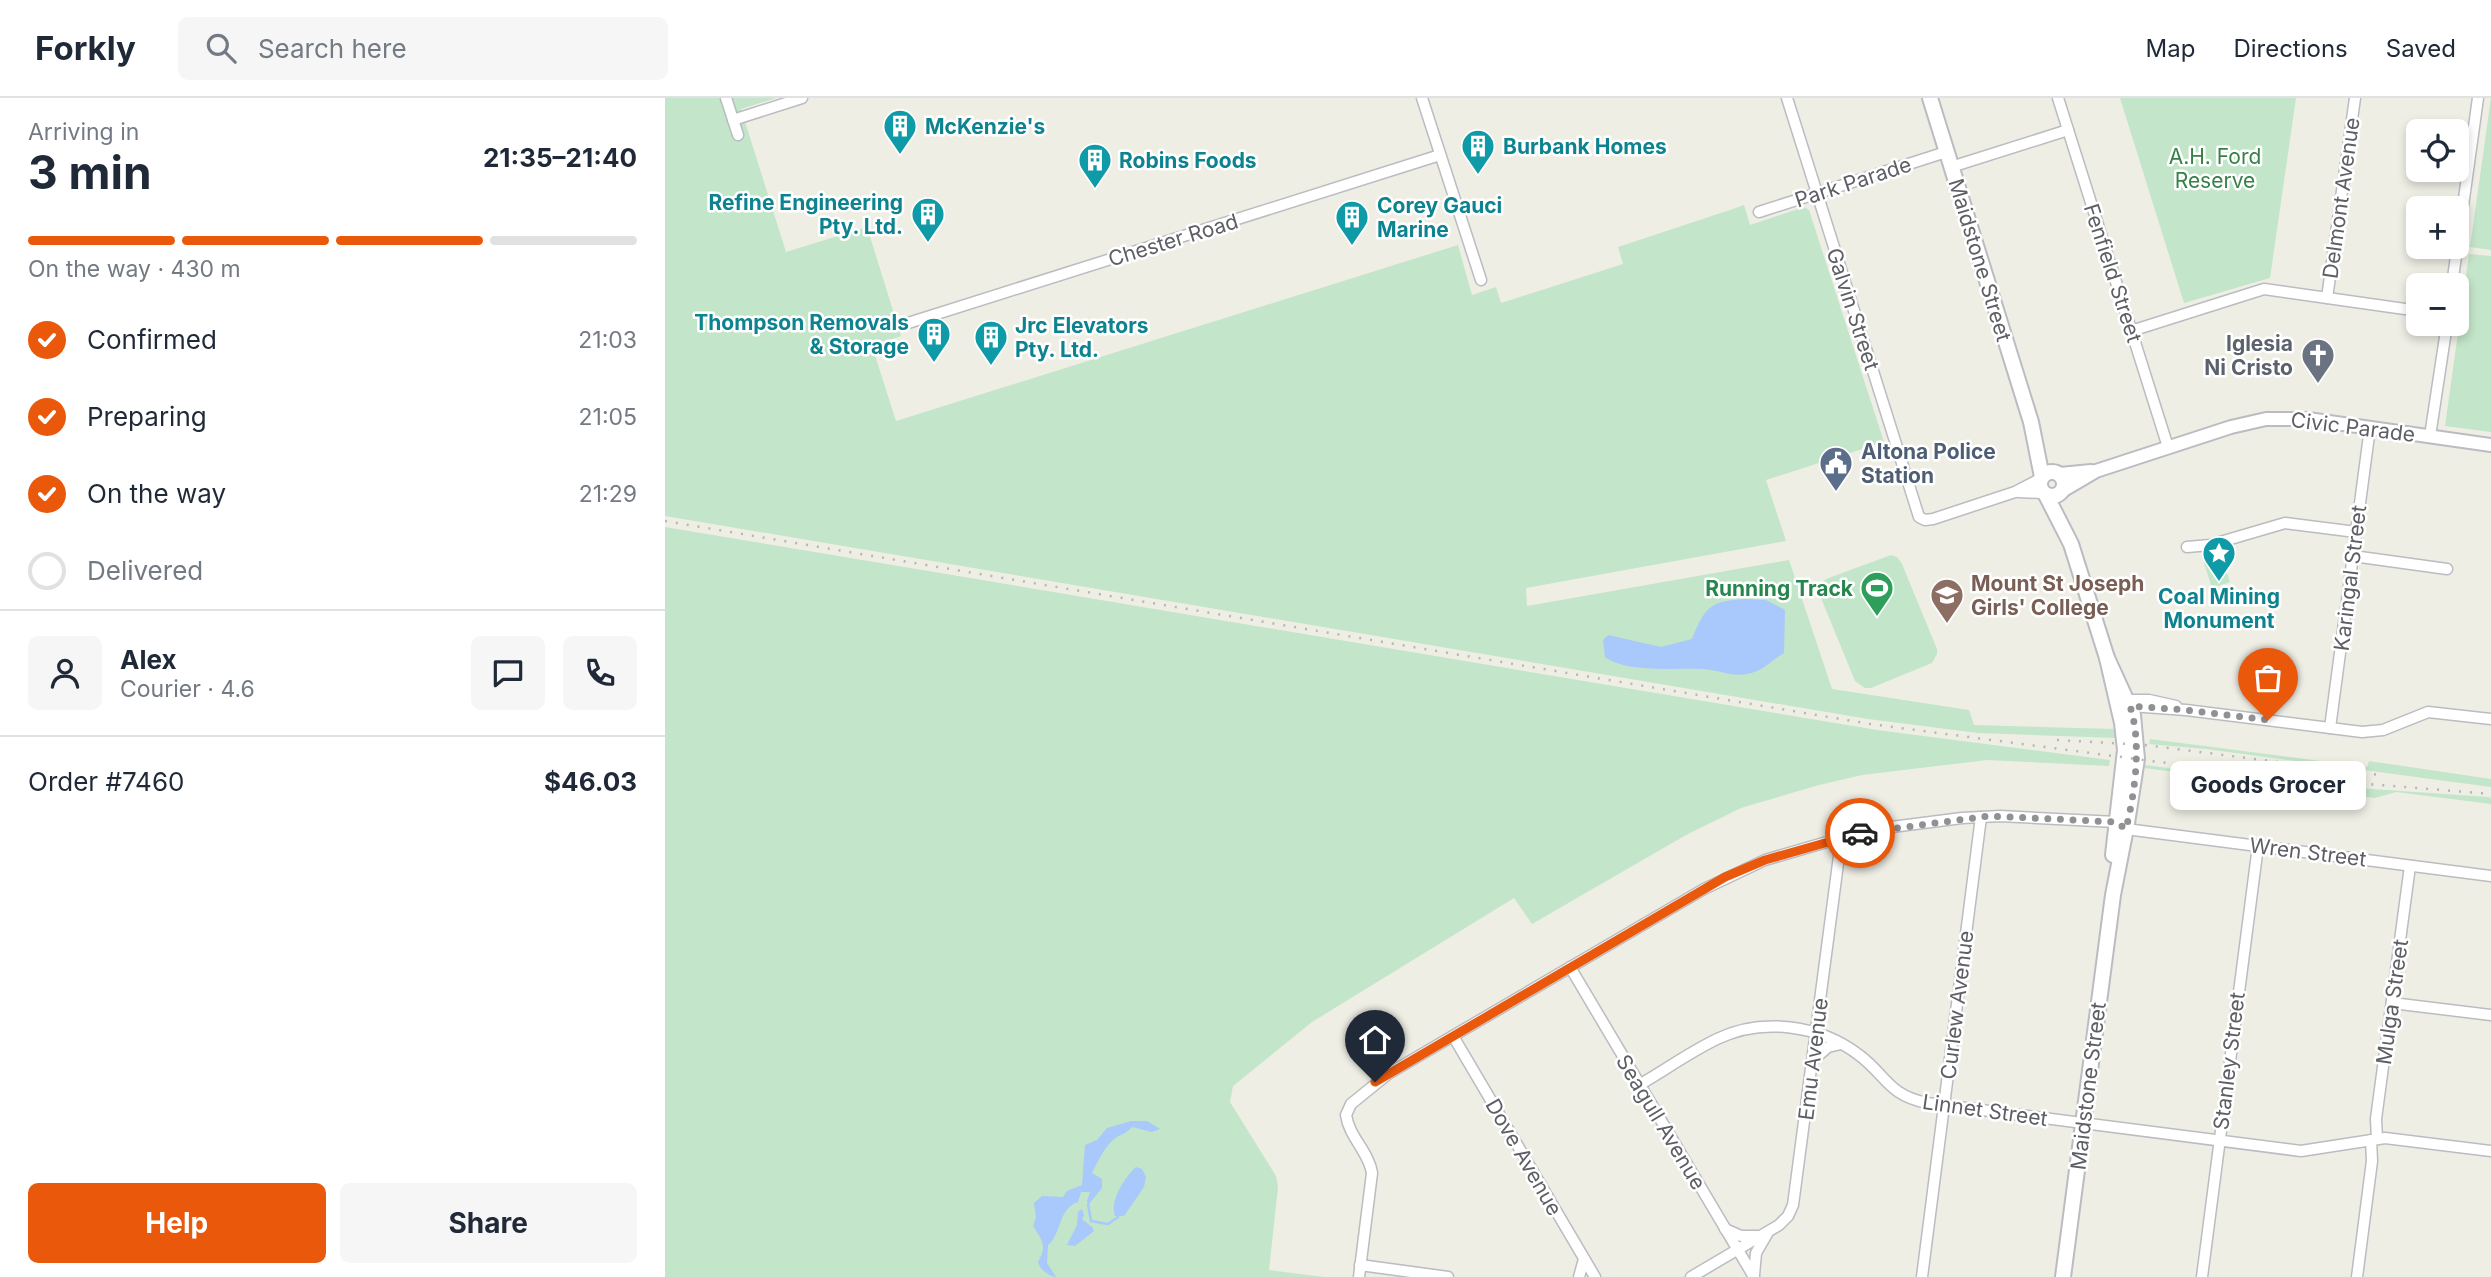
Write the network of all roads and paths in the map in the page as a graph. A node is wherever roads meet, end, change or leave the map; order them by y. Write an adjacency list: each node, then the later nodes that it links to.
1 (726, 98): 9 (street)
2 (802, 98): 9 (street)
3 (1422, 98): 13 (street)
4 (1787, 98): 15 (street, Galvin Street)
5 (1930, 98): 12 (main road, Maidstone Street)
6 (2058, 98): 10 (street, Fenfield Street)
7 (2355, 98): 19 (street, Delmont Avenue)
8 (2478, 98): 17 (street)
9 (733, 120): 11 (street)
10 (2068, 130): 14 (street); 22 (street, Fenfield Street)
11 (738, 135)
12 (1947, 152): 14 (main road, Maidstone Street); 15 (street, Park Parade)
13 (1440, 155): 18 (street); 21 (street, Chester Road)
14 (1951, 167): 24 (main road, Maidstone Street)
15 (1816, 194): 16 (street, Park Parade); 31 (street, Galvin Street)
16 (1759, 212)
17 (2454, 273)
18 (1481, 280)
19 (2327, 298): 20 (street); 22 (street)
20 (2406, 309)
21 (905, 324)
22 (2131, 331): 28 (street, Fenfield Street)
23 (2445, 336): 26 (street)
24 (2031, 422): 30 (main road, Maidstone Street); 31 (main road, Maidstone Street)
25 (2370, 428): 26 (street, Civic Parade); 28 (street, Civic Parade); 32 (street, Karingal Street)
26 (2430, 436): 27 (street, Civic Parade)
27 (2491, 444)
28 (2168, 447): 29 (street, Civic Parade)
29 (2096, 471): 30 (street, Civic Parade); 31 (street, Civic Parade)
30 (2059, 474): 31 (main road)
31 (2049, 488): 36 (main road, Maidstone Street)
32 (2356, 532): 33 (street); 34 (street, Karingal Street)
33 (2187, 547)
34 (2353, 556): 35 (street); 38 (street, Karingal Street)
35 (2447, 569)
36 (2125, 704): 38 (street); 40 (main road, Maidstone Street)
37 (2491, 719): 38 (street)
38 (2330, 728)
39 (1981, 817): 40 (street, Wren Street); 41 (street, Wren Street); 53 (street, Curlew Avenue)
40 (2121, 825): 42 (street, Wren Street); 54 (main road, Maidstone Street)
41 (1838, 839): 45 (street, Wren Street); 48 (street, Emu Avenue)
42 (2258, 846): 43 (street, Wren Street); 56 (street, Stanley Street)
43 (2410, 866): 44 (street, Wren Street); 46 (street, Mulga Street)
44 (2491, 876)
45 (1570, 967): 49 (street, Wren Street); 52 (street, Seagull Avenue)
46 (2392, 1003): 47 (street); 55 (street, Mulga Street)
47 (2491, 1015)
48 (1816, 1033): 50 (street, Linnet Street); 51 (street, Emu Avenue); 52 (street, Linnet Street)
49 (1453, 1036): 61 (street, Dove Avenue); 62 (street, Wren Street)
50 (1841, 1044): 51 (street); 53 (street, Linnet Street)
51 (1812, 1060): 59 (street, Emu Avenue)
52 (1639, 1085): 58 (street, Seagull Avenue)
53 (1944, 1105): 54 (street, Linnet Street); 69 (street, Curlew Avenue)
54 (2083, 1123): 56 (street, Linnet Street); 70 (main road, Maidstone Street)
55 (2374, 1140): 56 (street, Linnet Street); 57 (street, Linnet Street); 72 (street, Mulga Street)
56 (2219, 1141): 71 (street, Stanley Street)
57 (2491, 1151)
58 (1725, 1229): 59 (street); 60 (street, Seagull Avenue)
59 (1768, 1233): 60 (street, Emu Avenue); 68 (street)
60 (1737, 1250): 67 (street, Emu Avenue); 68 (street, Seagull Avenue)
61 (1584, 1259): 65 (street); 66 (street, Dove Avenue)
62 (1360, 1265): 63 (street); 64 (street)
63 (1359, 1277)
64 (1448, 1277)
65 (1579, 1277)
66 (1595, 1277)
67 (1691, 1277)
68 (1754, 1277)
69 (1922, 1277)
70 (2063, 1277)
71 (2201, 1277)
72 (2357, 1277)

